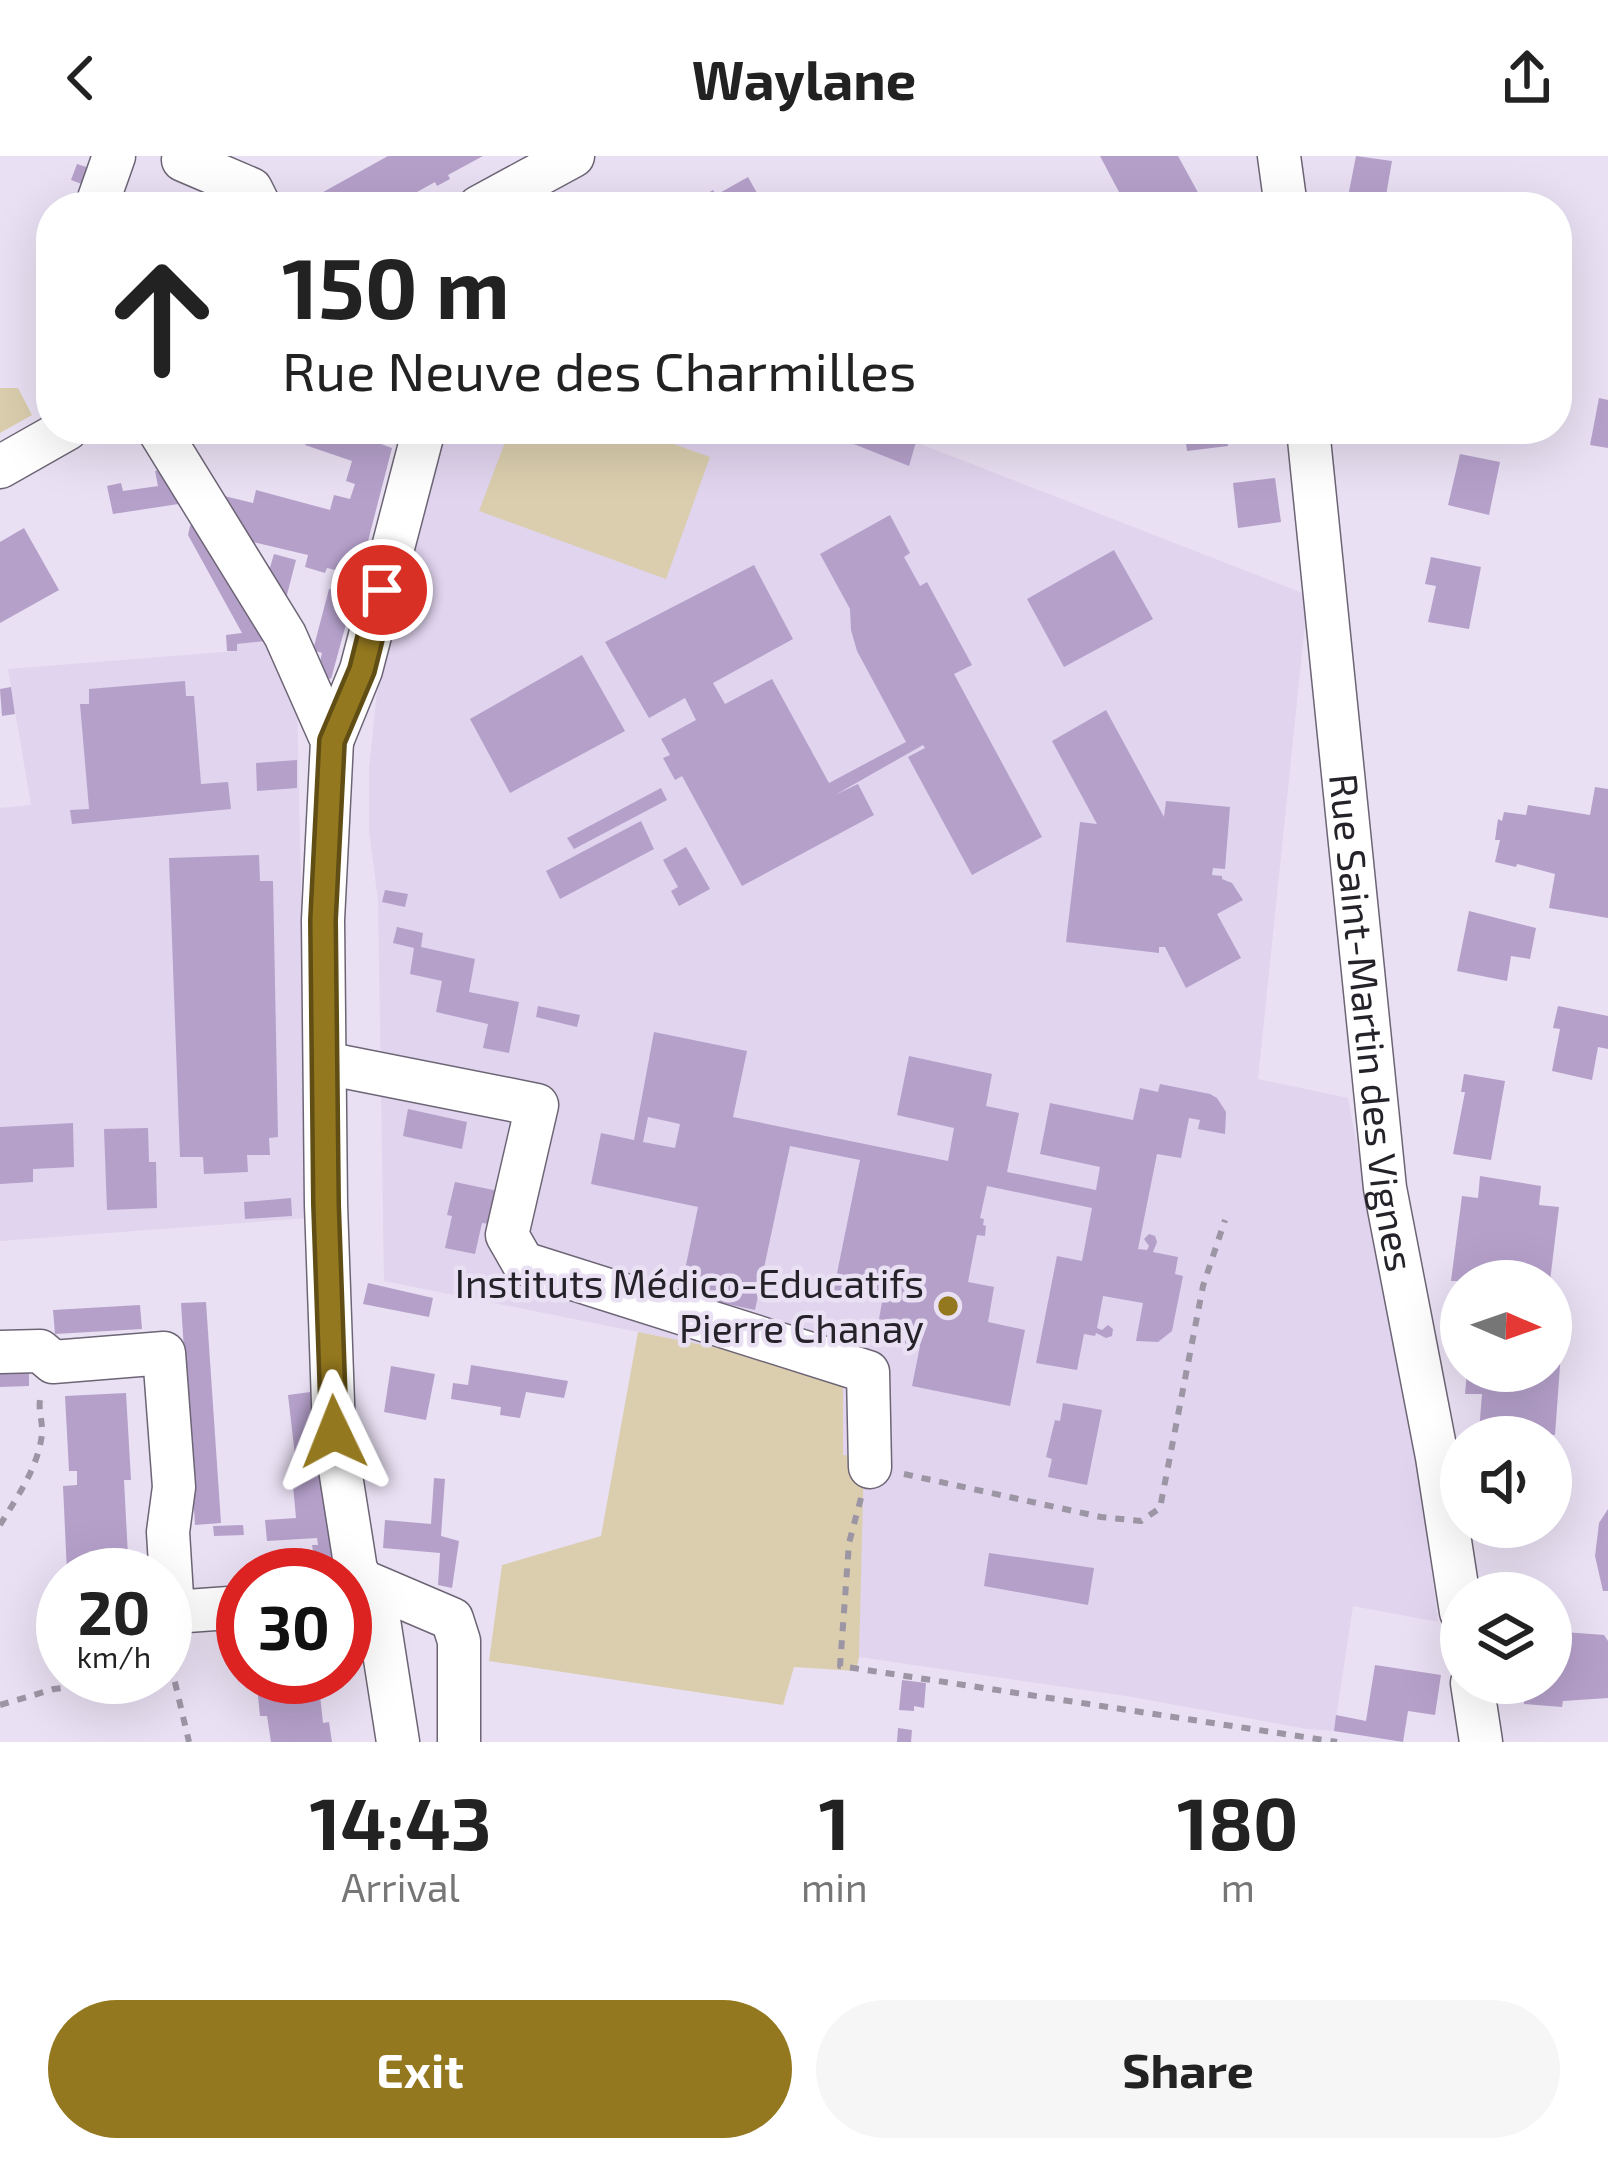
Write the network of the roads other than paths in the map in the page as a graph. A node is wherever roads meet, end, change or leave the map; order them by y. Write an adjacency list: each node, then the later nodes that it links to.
1 (114, 156): 5 (street)
2 (184, 156): 6 (street)
3 (573, 156): 7 (street)
4 (1279, 156): 8 (street)
5 (101, 192)
6 (252, 192)
7 (507, 192)
8 (1284, 192)
9 (40, 444): 13 (street)
10 (167, 444): 14 (street)
11 (420, 444): 14 (street)
12 (1309, 444): 19 (street, Rue Saint-Martin des Vignes)
13 (0, 466)
14 (332, 741): 15 (street)
15 (325, 1063): 17 (street); 18 (street)
16 (0, 1352): 22 (street)
17 (870, 1467)
18 (352, 1548)
19 (1455, 1572)
20 (372, 1600): 24 (street)
21 (372, 1606): 25 (street)
22 (216, 1609)
23 (1475, 1704): 26 (street)
24 (459, 1728): 25 (street)
25 (397, 1731)
26 (1481, 1742)

